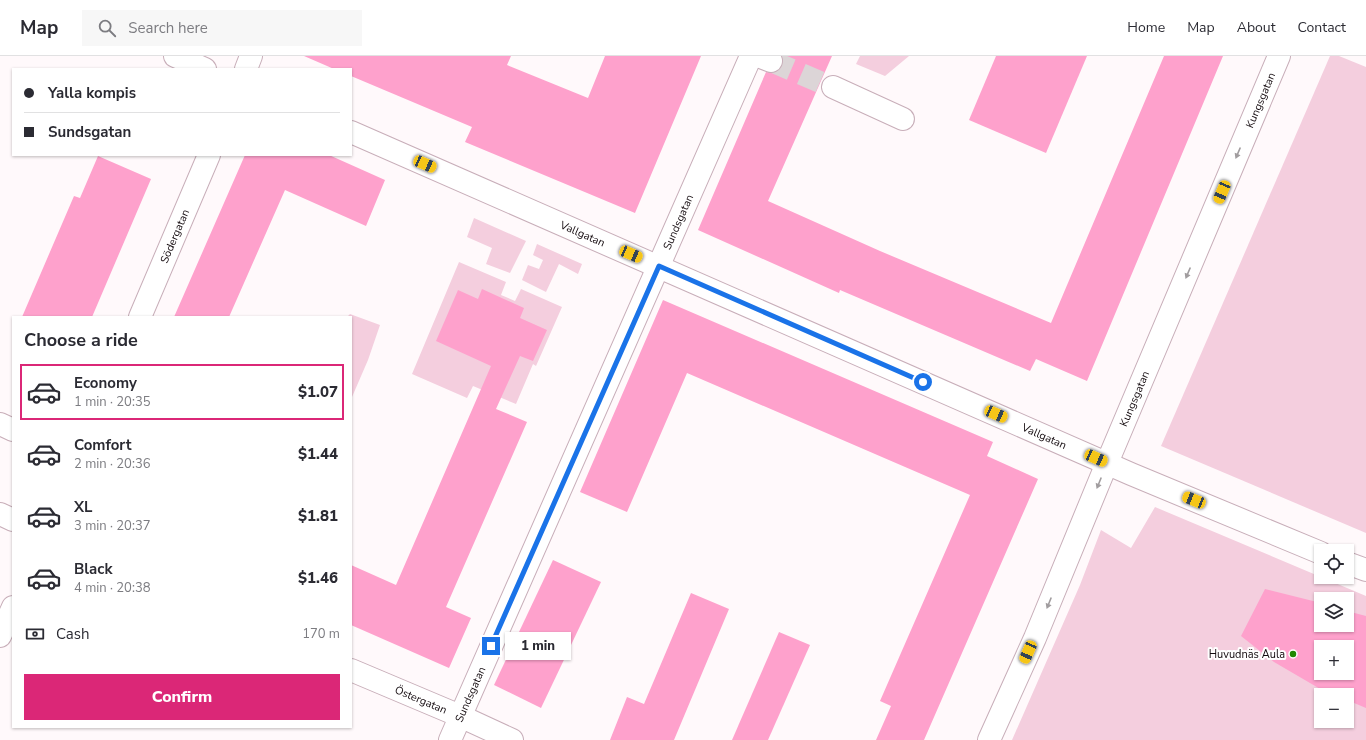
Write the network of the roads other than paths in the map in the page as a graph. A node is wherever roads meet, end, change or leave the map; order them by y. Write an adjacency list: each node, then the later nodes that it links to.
1 (175, 56): 5 (street)
2 (251, 56): 6 (street)
3 (1279, 56): 15 (street, Kungsgatan, one-way to 15)
4 (760, 58): 11 (street, Sundsgatan)
5 (203, 68)
6 (246, 68)
7 (833, 87): 8 (street)
8 (903, 118)
9 (352, 132): 11 (street, Vallgatan)
10 (209, 156): 12 (street, Södergatan)
11 (659, 266): 15 (street, Vallgatan); 24 (street, Sundsgatan)
12 (140, 316)
13 (0, 424): 14 (street)
14 (12, 430)
15 (1107, 463): 18 (street, Vallgatan); 27 (street, Kungsgatan, one-way to 27)
16 (0, 514): 17 (street)
17 (12, 520)
18 (1314, 550)
19 (1354, 566): 20 (street)
20 (1366, 570)
21 (12, 609): 22 (street)
22 (0, 636)
23 (352, 670): 24 (street, Östergatan)
24 (460, 716): 25 (street, Sundsgatan); 26 (street, Östergatan)
25 (450, 740)
26 (512, 740)
27 (989, 740)

